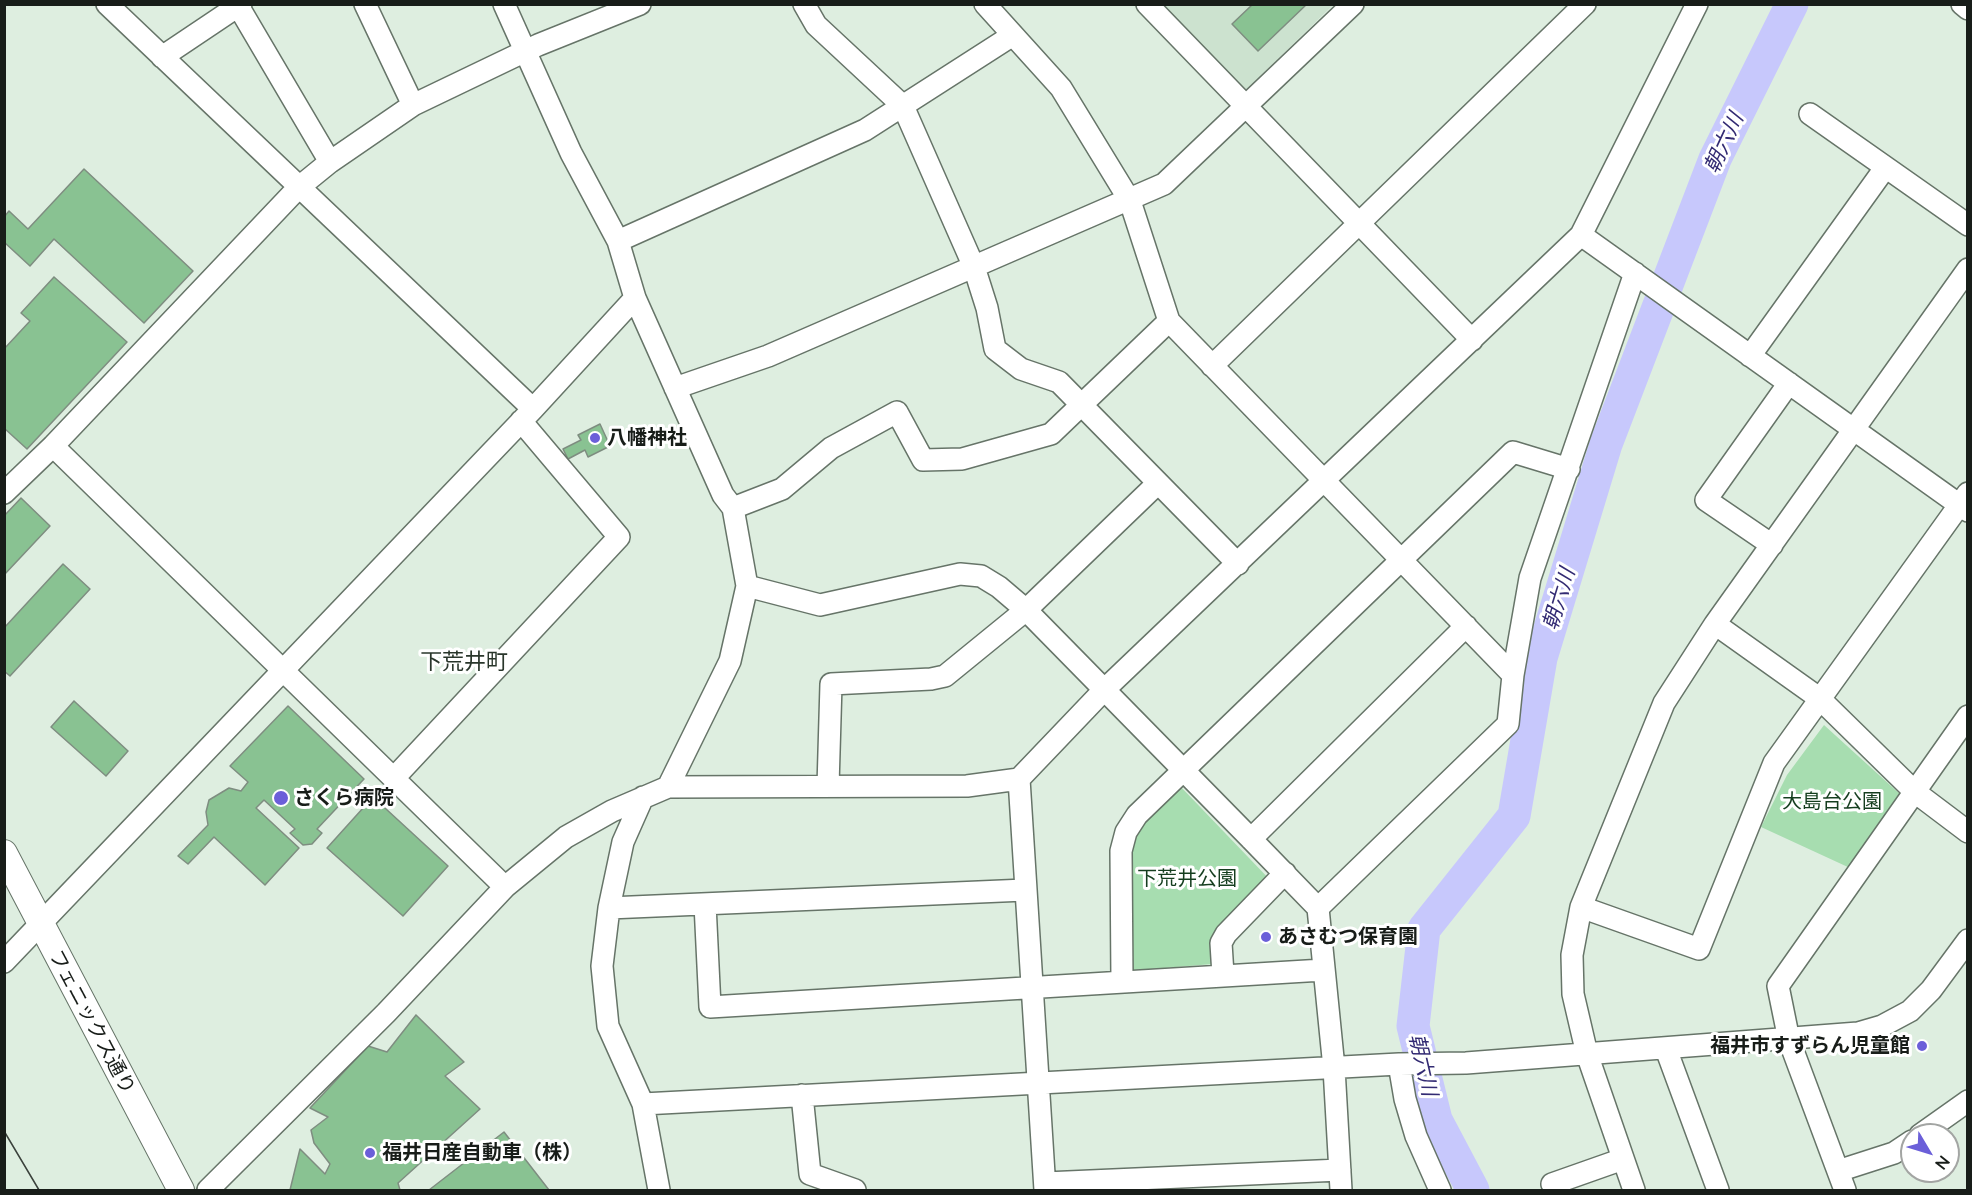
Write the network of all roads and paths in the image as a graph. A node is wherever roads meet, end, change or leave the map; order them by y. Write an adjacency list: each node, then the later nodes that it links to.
1 (107, 4): 16 (street)
2 (365, 4): 17 (street)
3 (504, 4): 15 (street)
4 (640, 4): 15 (street)
5 (804, 4): 18 (street)
6 (985, 4): 14 (street)
7 (1147, 4): 19 (street)
8 (1353, 4): 19 (street)
9 (1585, 4): 25 (street)
10 (1962, 4): 13 (street)
11 (239, 5): 16 (street); 21 (street)
12 (1688, 9): 27 (street)
13 (1968, 9)
14 (1013, 35): 18 (street); 24 (street)
15 (526, 51): 17 (street); 28 (street)
16 (162, 57): 23 (street)
17 (413, 105): 21 (street)
18 (903, 106): 28 (street); 29 (street)
19 (1246, 107): 24 (street); 25 (street)
20 (1810, 114): 22 (street)
21 (330, 162): 23 (street)
22 (1885, 168): 26 (street); 35 (street)
23 (298, 188): 40 (street); 42 (street)
24 (1130, 201): 29 (street); 33 (street)
25 (1360, 224): 34 (street); 36 (street)
26 (1968, 225)
27 (1581, 235): 31 (street); 34 (street)
28 (618, 241): 32 (street)
29 (974, 267): 38 (street); 39 (street)
30 (1968, 269): 41 (street)
31 (1638, 276): 35 (street); 43 (street)
32 (635, 298): 38 (street); 40 (street)
33 (1169, 321): 36 (street); 39 (street)
34 (1472, 340): 44 (street)
35 (1750, 356): 37 (street)
36 (1212, 366): 44 (street)
37 (1789, 383): 41 (street); 49 (street)
38 (675, 388): 48 (street)
39 (1080, 404): 45 (street); 48 (street)
40 (527, 415): 56 (street); 62 (street)
41 (1854, 430): 47 (street); 49 (street)
42 (53, 446): 46 (street); 56 (street)
43 (1569, 469): 50 (street); 57 (street)
44 (1325, 481): 50 (street); 51 (street)
45 (1158, 483): 51 (street); 53 (street)
46 (4, 493)
47 (1965, 503): 59 (street)
48 (733, 508): 52 (street)
49 (1772, 545): 54 (street)
50 (1402, 560): 55 (street); 61 (street)
51 (1238, 564): 58 (street)
52 (747, 586): 53 (street); 65 (street)
53 (1026, 610): 58 (street); 64 (street)
54 (1716, 624): 59 (street); 76 (street)
55 (1466, 626): 57 (street); 69 (street)
56 (284, 670): 62 (street); 78 (street)
57 (1513, 675): 75 (street)
58 (1104, 690): 61 (street); 63 (street)
59 (1820, 698): 66 (street); 76 (street)
60 (1968, 716): 66 (street)
61 (1183, 770): 69 (street); 83 (street)
62 (394, 778): 72 (street)
63 (1019, 779): 64 (street); 73 (street)
64 (828, 786): 65 (street)
65 (668, 787): 67 (street)
66 (1915, 792): 68 (street); 85 (street)
67 (643, 797): 72 (street); 77 (street)
68 (1968, 832)
69 (1251, 839): 71 (street)
70 (4, 853): 78 (main road, フェニックス通り)
71 (1285, 873): 75 (street); 82 (street)
72 (505, 887): 102 (street)
73 (1025, 890): 74 (street); 84 (street)
74 (705, 904): 77 (street); 84 (street)
75 (1318, 908): 81 (street)
76 (1581, 908): 87 (street)
77 (609, 909): 93 (street)
78 (40, 924): 80 (street); 101 (main road, フェニックス通り)
79 (1968, 940): 85 (street)
80 (4, 962)
81 (1323, 970): 82 (street); 89 (street)
82 (1223, 975): 83 (street)
83 (1122, 982): 84 (street)
84 (1031, 989): 90 (street)
85 (1789, 1040): 86 (street); 98 (street)
86 (1666, 1049): 87 (street); 107 (street)
87 (1587, 1054): 88 (street); 96 (street)
88 (1404, 1064): 89 (street); 105 (street)
89 (1334, 1068): 90 (street); 97 (street)
90 (1038, 1083): 91 (street); 100 (street)
91 (802, 1095): 93 (street); 104 (street)
92 (1968, 1101): 94 (street)
93 (643, 1104): 103 (street)
94 (1937, 1123)
95 (1900, 1149): 98 (street)
96 (1623, 1159): 99 (street); 106 (street)
97 (1340, 1180): 100 (street)
98 (1842, 1181)
99 (1552, 1184)
100 (1045, 1187)
101 (181, 1191)
102 (208, 1191)
103 (659, 1191)
104 (855, 1191)
105 (1440, 1191)
106 (1634, 1191)
107 (1718, 1191)

